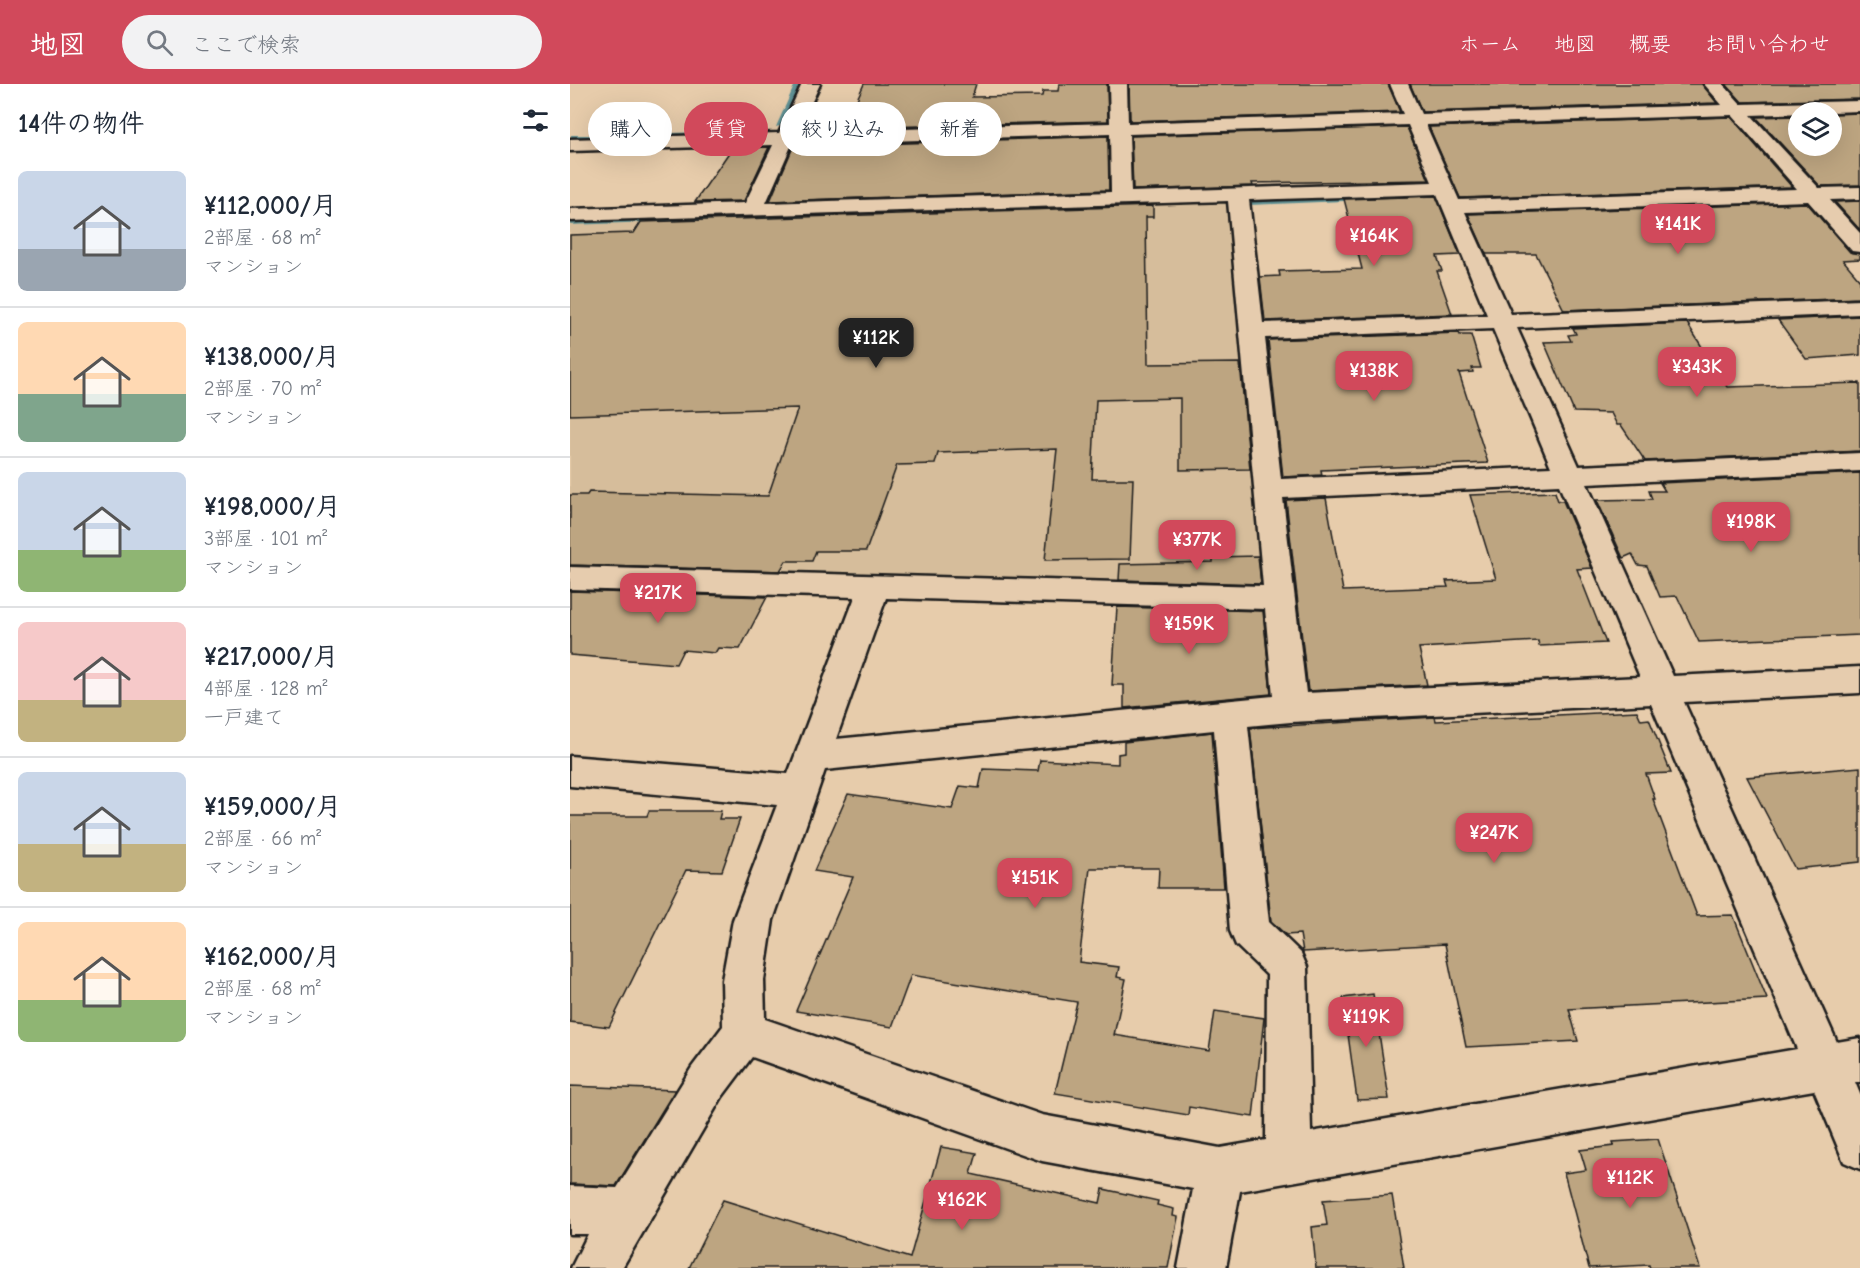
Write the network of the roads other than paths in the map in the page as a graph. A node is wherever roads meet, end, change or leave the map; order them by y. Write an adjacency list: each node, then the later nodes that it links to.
1 (811, 84): 5 (street)
2 (1118, 84): 9 (street)
3 (1399, 84): 8 (street)
4 (1713, 84): 7 (street)
5 (802, 102)
6 (1860, 106): 7 (street)
7 (1737, 110): 8 (street); 16 (street)
8 (1414, 120): 9 (street); 17 (street)
9 (1119, 129): 10 (street); 18 (street)
10 (906, 135)
11 (780, 139): 12 (street)
12 (570, 145)
13 (780, 150): 19 (street)
14 (1860, 193): 16 (street)
15 (1238, 194): 17 (street); 18 (street); 24 (street)
16 (1814, 195): 17 (street); 21 (street)
17 (1448, 197): 23 (street)
18 (1121, 198): 19 (street)
19 (752, 210): 20 (street)
20 (570, 215)
21 (1860, 246)
22 (1860, 308): 23 (street)
23 (1502, 321): 24 (street); 26 (street)
24 (1252, 331): 27 (street)
25 (1860, 462): 26 (street)
26 (1569, 476): 27 (street); 32 (street)
27 (1269, 489): 30 (street)
28 (570, 578): 29 (street)
29 (875, 585): 30 (street); 36 (street)
30 (1280, 598): 33 (street)
31 (1860, 680): 32 (street)
32 (1662, 690): 33 (street); 38 (street)
33 (1291, 708): 34 (street)
34 (1230, 714): 36 (street); 40 (street)
35 (570, 771): 36 (street)
36 (807, 774): 37 (street)
37 (744, 1033): 41 (street); 43 (street)
38 (1843, 1063): 39 (street); 40 (street)
39 (1860, 1146)
40 (1288, 1160): 41 (street)
41 (1220, 1172): 45 (street)
42 (570, 1210): 43 (street)
43 (626, 1212): 44 (street)
44 (595, 1268)
45 (1202, 1268)

